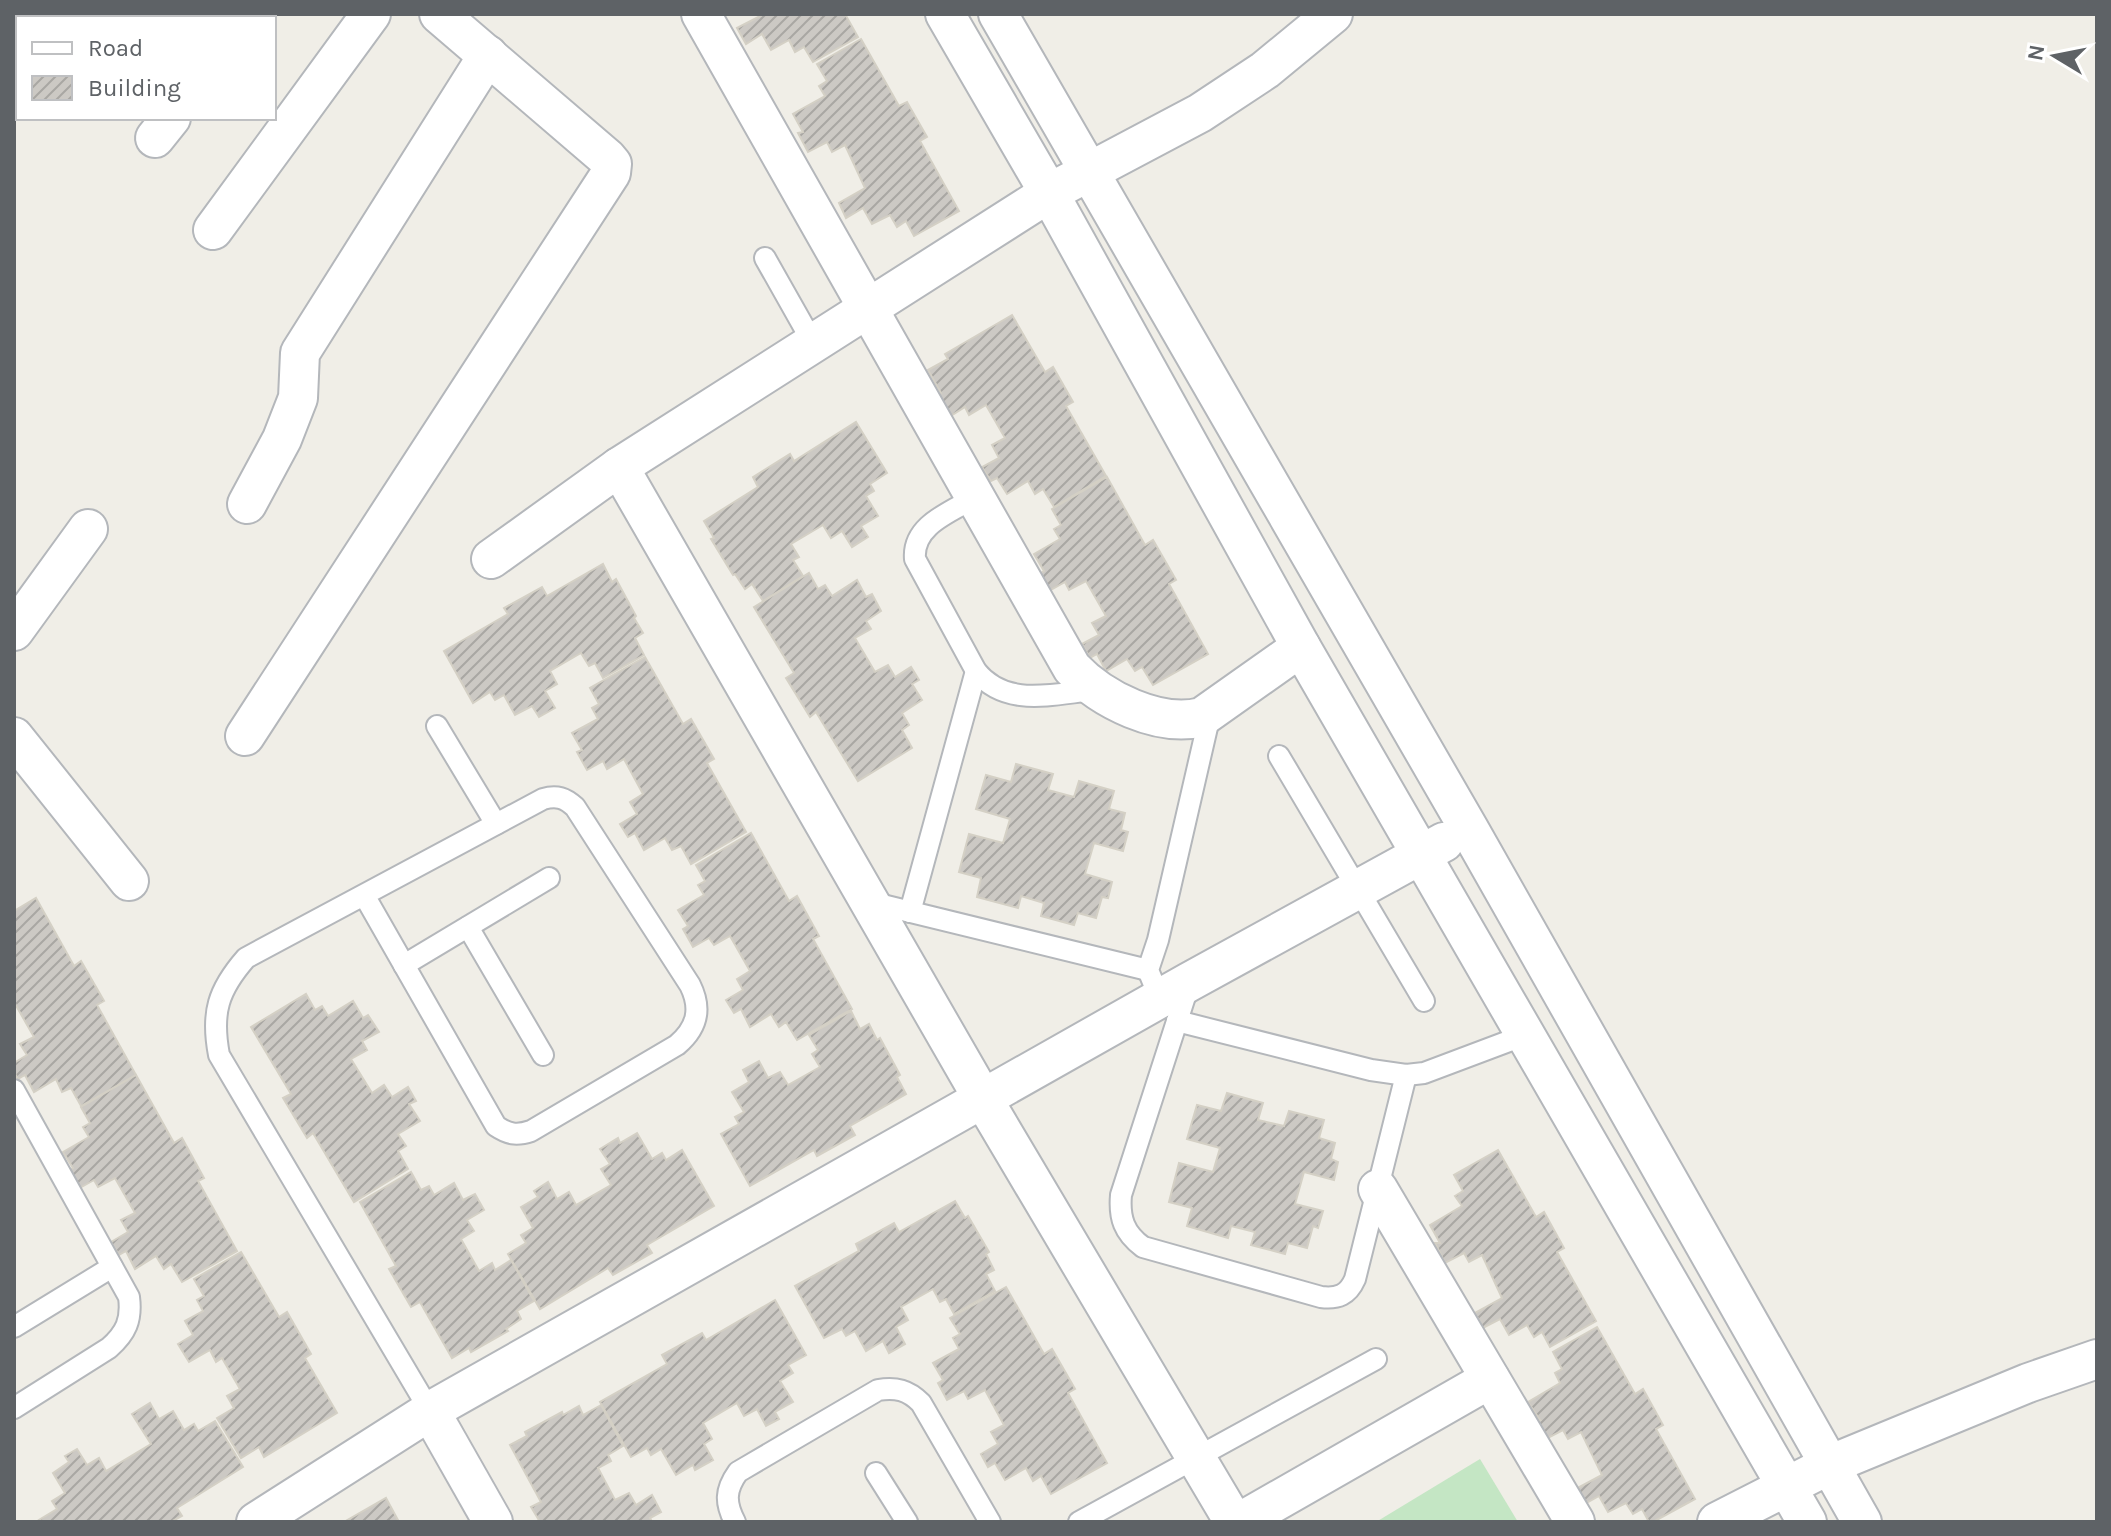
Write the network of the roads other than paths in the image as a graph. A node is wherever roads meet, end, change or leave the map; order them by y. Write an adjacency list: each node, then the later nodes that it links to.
1 (371, 14): 10 (street)
2 (439, 14): 7 (street)
3 (701, 14): 12 (street)
4 (945, 14): 9 (street)
5 (998, 14): 8 (street)
6 (1333, 14): 8 (street)
7 (488, 55): 16 (street); 25 (street)
8 (1088, 173): 9 (street); 29 (street)
9 (1049, 193): 12 (street); 20 (street)
10 (213, 230)
11 (765, 258): 13 (lane)
12 (869, 307): 13 (street); 15 (street)
13 (813, 343): 14 (street)
14 (619, 467): 18 (street); 35 (street)
15 (976, 497): 21 (lane); 22 (street)
16 (247, 504)
17 (88, 529): 19 (street)
18 (491, 559)
19 (14, 631)
20 (1301, 647): 23 (street); 30 (street)
21 (976, 671): 22 (lane); 36 (lane)
22 (1095, 689): 23 (street)
23 (1211, 710): 39 (lane)
24 (437, 726): 28 (lane)
25 (245, 736)
26 (14, 737): 32 (street)
27 (1279, 756): 33 (lane)
28 (496, 824): 34 (lane); 38 (lane)
29 (1469, 829): 30 (street); 55 (street)
30 (1421, 855): 33 (street); 41 (street)
31 (549, 878): 37 (lane)
32 (129, 881)
33 (1358, 889): 39 (street); 40 (lane)
34 (364, 895): 38 (lane); 53 (lane)
35 (870, 902): 36 (lane); 45 (street)
36 (910, 912): 39 (lane)
37 (468, 927): 38 (lane); 42 (lane)
38 (404, 965)
39 (1169, 993): 43 (lane); 45 (street); 46 (lane)
40 (1424, 1001)
41 (1525, 1035): 43 (lane); 57 (street)
42 (543, 1055)
43 (1406, 1075): 46 (lane)
44 (14, 1090): 47 (lane)
45 (983, 1099): 53 (street); 54 (street)
46 (1378, 1189): 51 (street)
47 (112, 1267): 48 (lane); 52 (lane)
48 (14, 1327)
49 (1376, 1359): 54 (lane)
50 (2097, 1359): 55 (street)
51 (1490, 1379): 64 (street); 65 (street)
52 (14, 1408)
53 (430, 1411): 58 (street); 59 (street)
54 (1196, 1458): 63 (lane); 64 (street)
55 (1829, 1465): 57 (street); 68 (street)
56 (876, 1473): 61 (lane)
57 (1786, 1487): 66 (street); 67 (street)
58 (256, 1522)
59 (493, 1522)
60 (735, 1522): 62 (lane)
61 (907, 1522)
62 (990, 1522)
63 (1079, 1522)
64 (1237, 1522)
65 (1575, 1522)
66 (1717, 1522)
67 (1807, 1522)
68 (1862, 1522)

